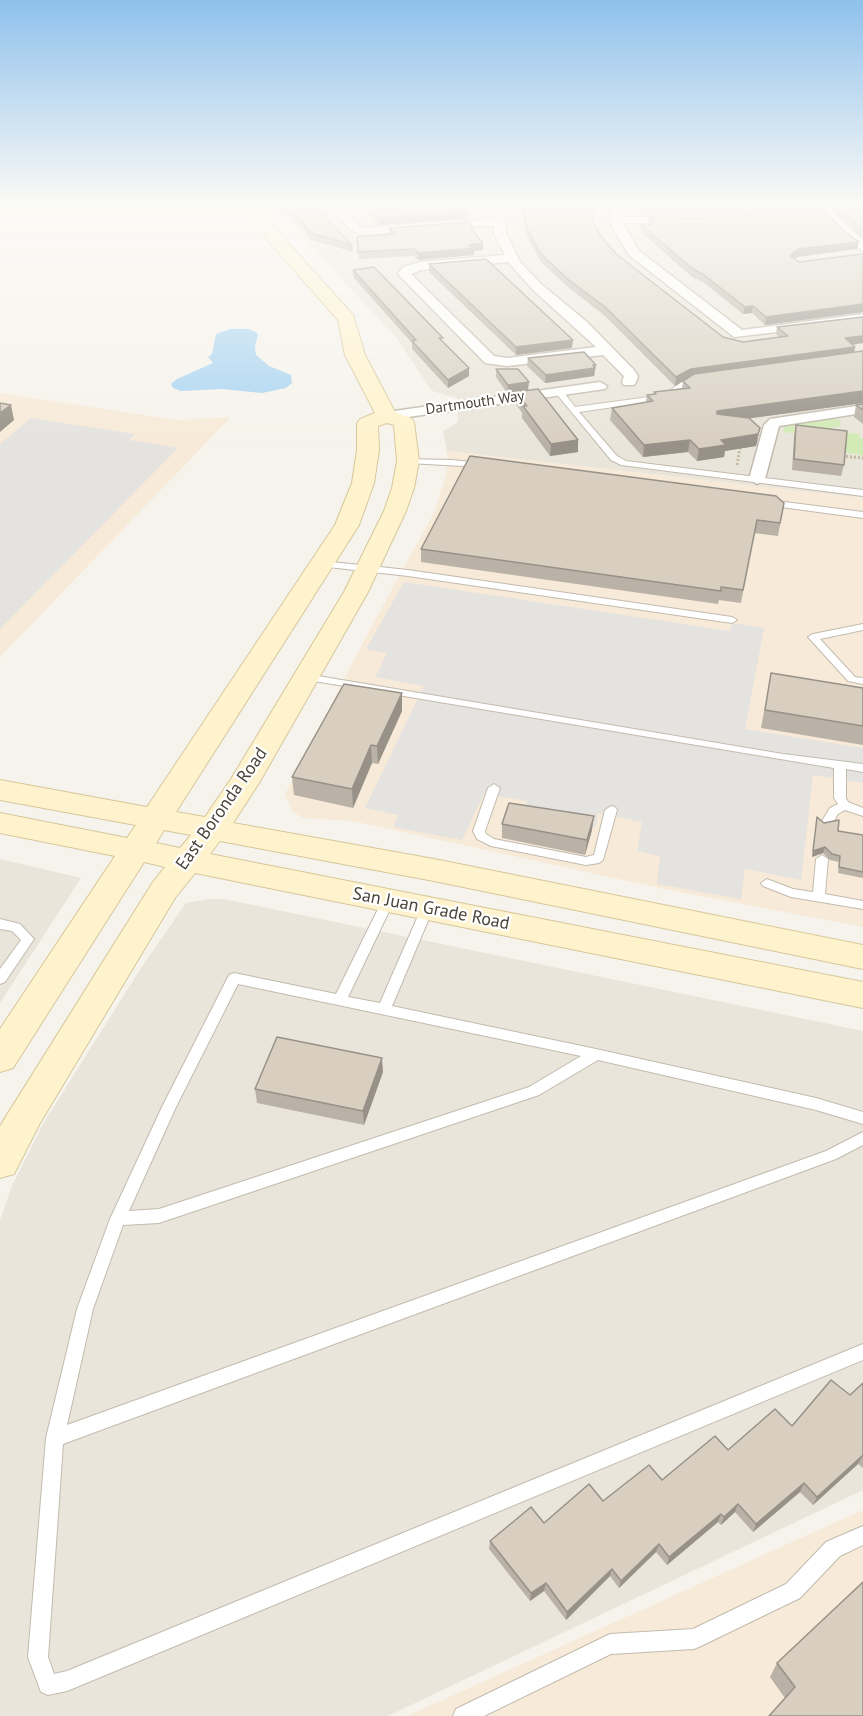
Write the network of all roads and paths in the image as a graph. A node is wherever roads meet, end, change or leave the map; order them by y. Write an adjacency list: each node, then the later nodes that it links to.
1 (316, 284): 13 (main road, East Boronda Road)
2 (414, 284): 6 (street)
3 (534, 284): 6 (street)
4 (673, 284): 5 (street)
5 (863, 318)
6 (607, 350): 8 (street)
7 (704, 379): 12 (lane)
8 (629, 382)
9 (600, 386): 10 (street, Dartmouth Way)
10 (559, 392): 12 (lane); 13 (street, Dartmouth Way)
11 (863, 409): 20 (street)
12 (573, 410): 20 (lane)
13 (387, 416): 17 (main road, East Boronda Road); 24 (main road)
14 (730, 447): 19 (path)
15 (840, 455): 16 (path)
16 (863, 458)
17 (408, 461): 18 (lane); 25 (main road, East Boronda Road)
18 (487, 466)
19 (737, 466)
20 (758, 479): 21 (lane)
21 (863, 493)
22 (755, 501): 23 (lane)
23 (863, 516)
24 (322, 564): 25 (lane); 37 (main road)
25 (369, 568): 26 (lane); 28 (main road, East Boronda Road)
26 (732, 620)
27 (863, 627): 29 (lane)
28 (306, 676): 30 (lane); 40 (main road, East Boronda Road)
29 (863, 681)
30 (840, 764): 31 (lane); 34 (lane)
31 (863, 768)
32 (494, 788): 35 (lane)
33 (0, 790): 37 (main road, San Juan Grade Road)
34 (844, 805): 36 (lane); 39 (lane)
35 (611, 810)
36 (863, 812)
37 (156, 819): 40 (main road, San Juan Grade Road); 41 (main road)
38 (0, 824): 41 (main road, San Juan Grade Road)
39 (826, 824)
40 (214, 827): 43 (main road, East Boronda Road); 50 (main road, San Juan Grade Road)
41 (135, 850): 43 (main road, San Juan Grade Road); 56 (main road)
42 (822, 859): 45 (lane)
43 (188, 861): 46 (main road, San Juan Grade Road); 59 (main road, East Boronda Road)
44 (767, 883): 45 (lane)
45 (818, 898): 47 (lane)
46 (388, 901): 48 (main road, San Juan Grade Road); 53 (lane)
47 (863, 906)
48 (428, 909): 52 (main road, San Juan Grade Road); 54 (lane)
49 (0, 924): 51 (lane)
50 (863, 957)
51 (0, 979)
52 (863, 995)
53 (340, 1000): 54 (lane); 60 (lane)
54 (384, 1009): 55 (lane)
55 (596, 1054): 57 (lane); 60 (lane)
56 (0, 1058)
57 (863, 1118)
58 (863, 1138): 62 (lane)
59 (0, 1162)
60 (118, 1219): 62 (lane)
61 (863, 1352): 62 (lane)
62 (55, 1438)
63 (863, 1535): 64 (lane)
64 (463, 1716)

